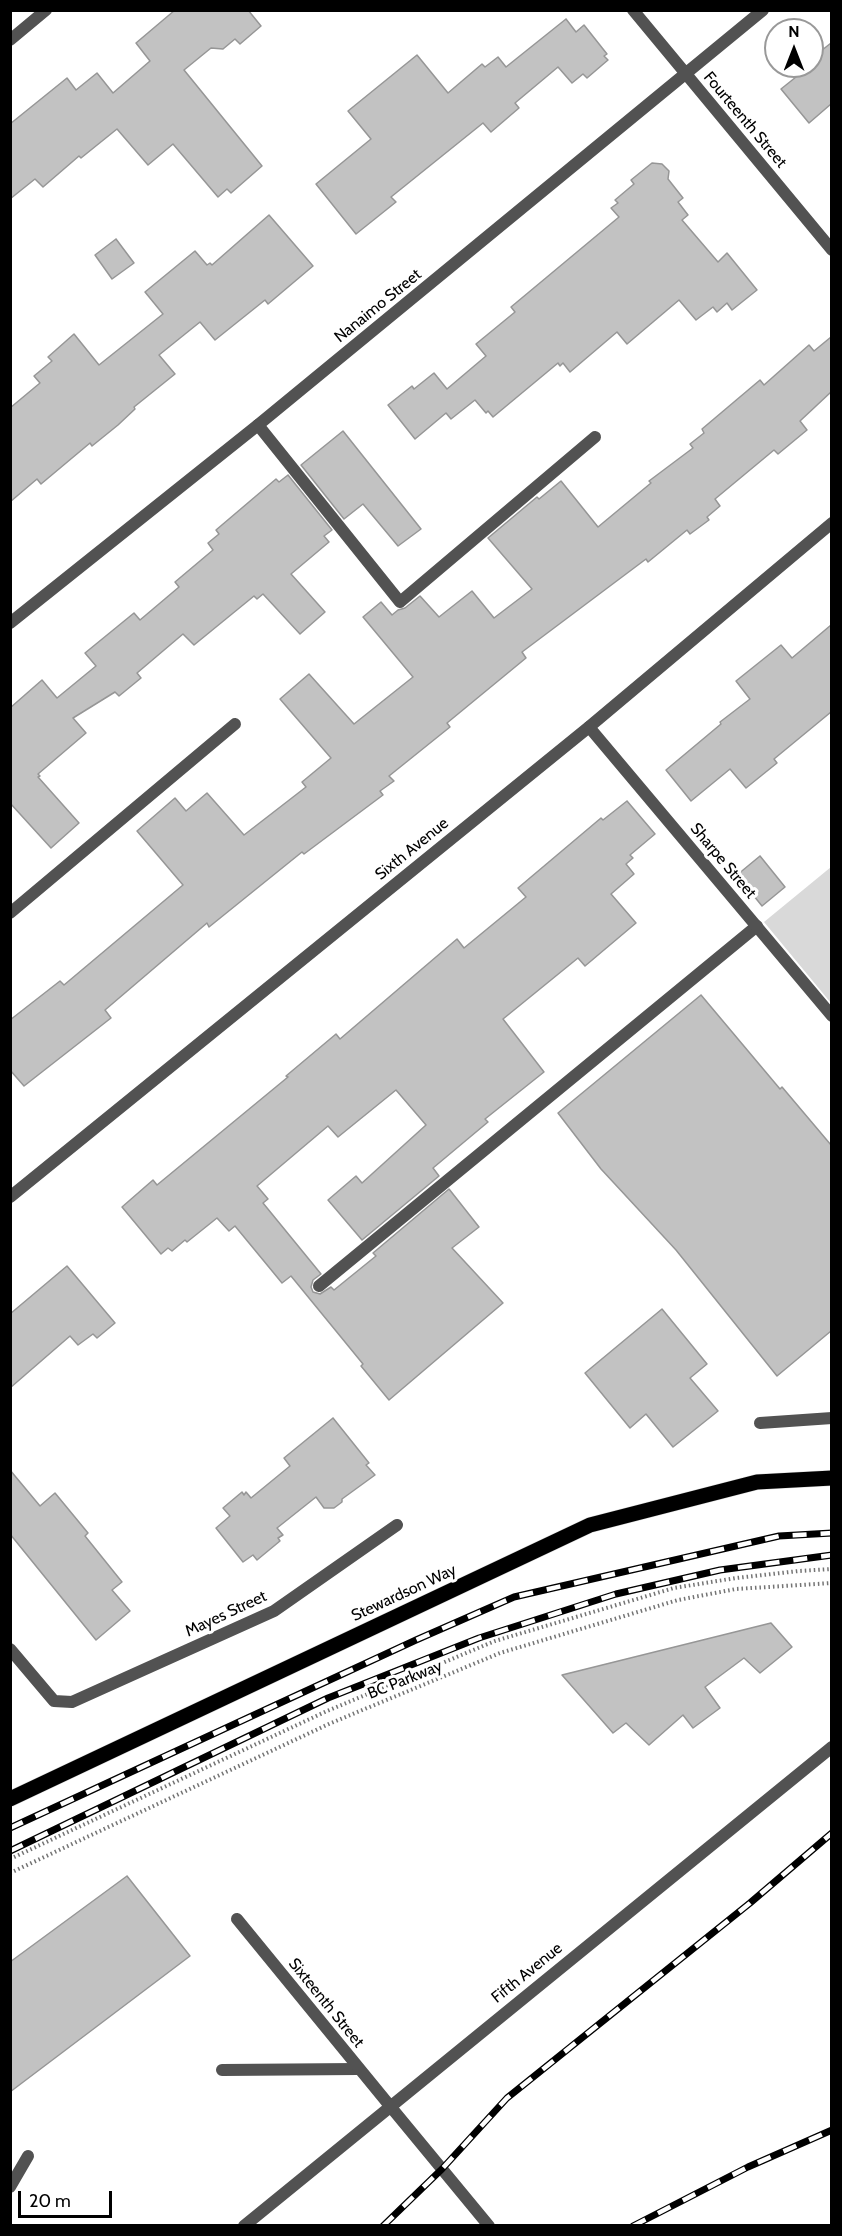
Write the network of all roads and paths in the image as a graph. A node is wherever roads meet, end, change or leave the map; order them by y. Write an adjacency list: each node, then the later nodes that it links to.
1 (46, 10): 4 (street)
2 (633, 10): 5 (street, Fourteenth Street)
3 (763, 10): 5 (street, Nanaimo Street)
4 (10, 40)
5 (686, 75): 6 (street, Fourteenth Street); 7 (street, Nanaimo Street)
6 (831, 250)
7 (258, 425): 8 (street); 10 (street, Nanaimo Street)
8 (595, 437)
9 (831, 523): 12 (street, Sixth Avenue)
10 (10, 623)
11 (236, 724): 13 (street)
12 (589, 727): 14 (street, Sharpe Street); 16 (street, Sixth Avenue)
13 (10, 913)
14 (757, 926): 15 (street, Sharpe Street); 17 (street)
15 (831, 1017)
16 (10, 1197)
17 (319, 1286)
18 (831, 1418): 19 (street)
19 (760, 1423)
20 (831, 1478): 26 (main road, Stewardson Way)
21 (397, 1526): 24 (street, Mayes Street)
22 (831, 1569): 27 (path, BC Parkway)
23 (831, 1583): 28 (path, BC Parkway)
24 (10, 1649)
25 (831, 1747): 32 (street, Fifth Avenue)
26 (10, 1799)
27 (10, 1859)
28 (10, 1873)
29 (237, 1919): 30 (street, Sixteenth Street)
30 (358, 2069): 31 (street); 32 (street, Sixteenth Street)
31 (222, 2070)
32 (390, 2106): 35 (street, Fifth Avenue); 36 (street, Sixteenth Street)
33 (28, 2156): 34 (street)
34 (10, 2187)
35 (244, 2226)
36 (489, 2226)

